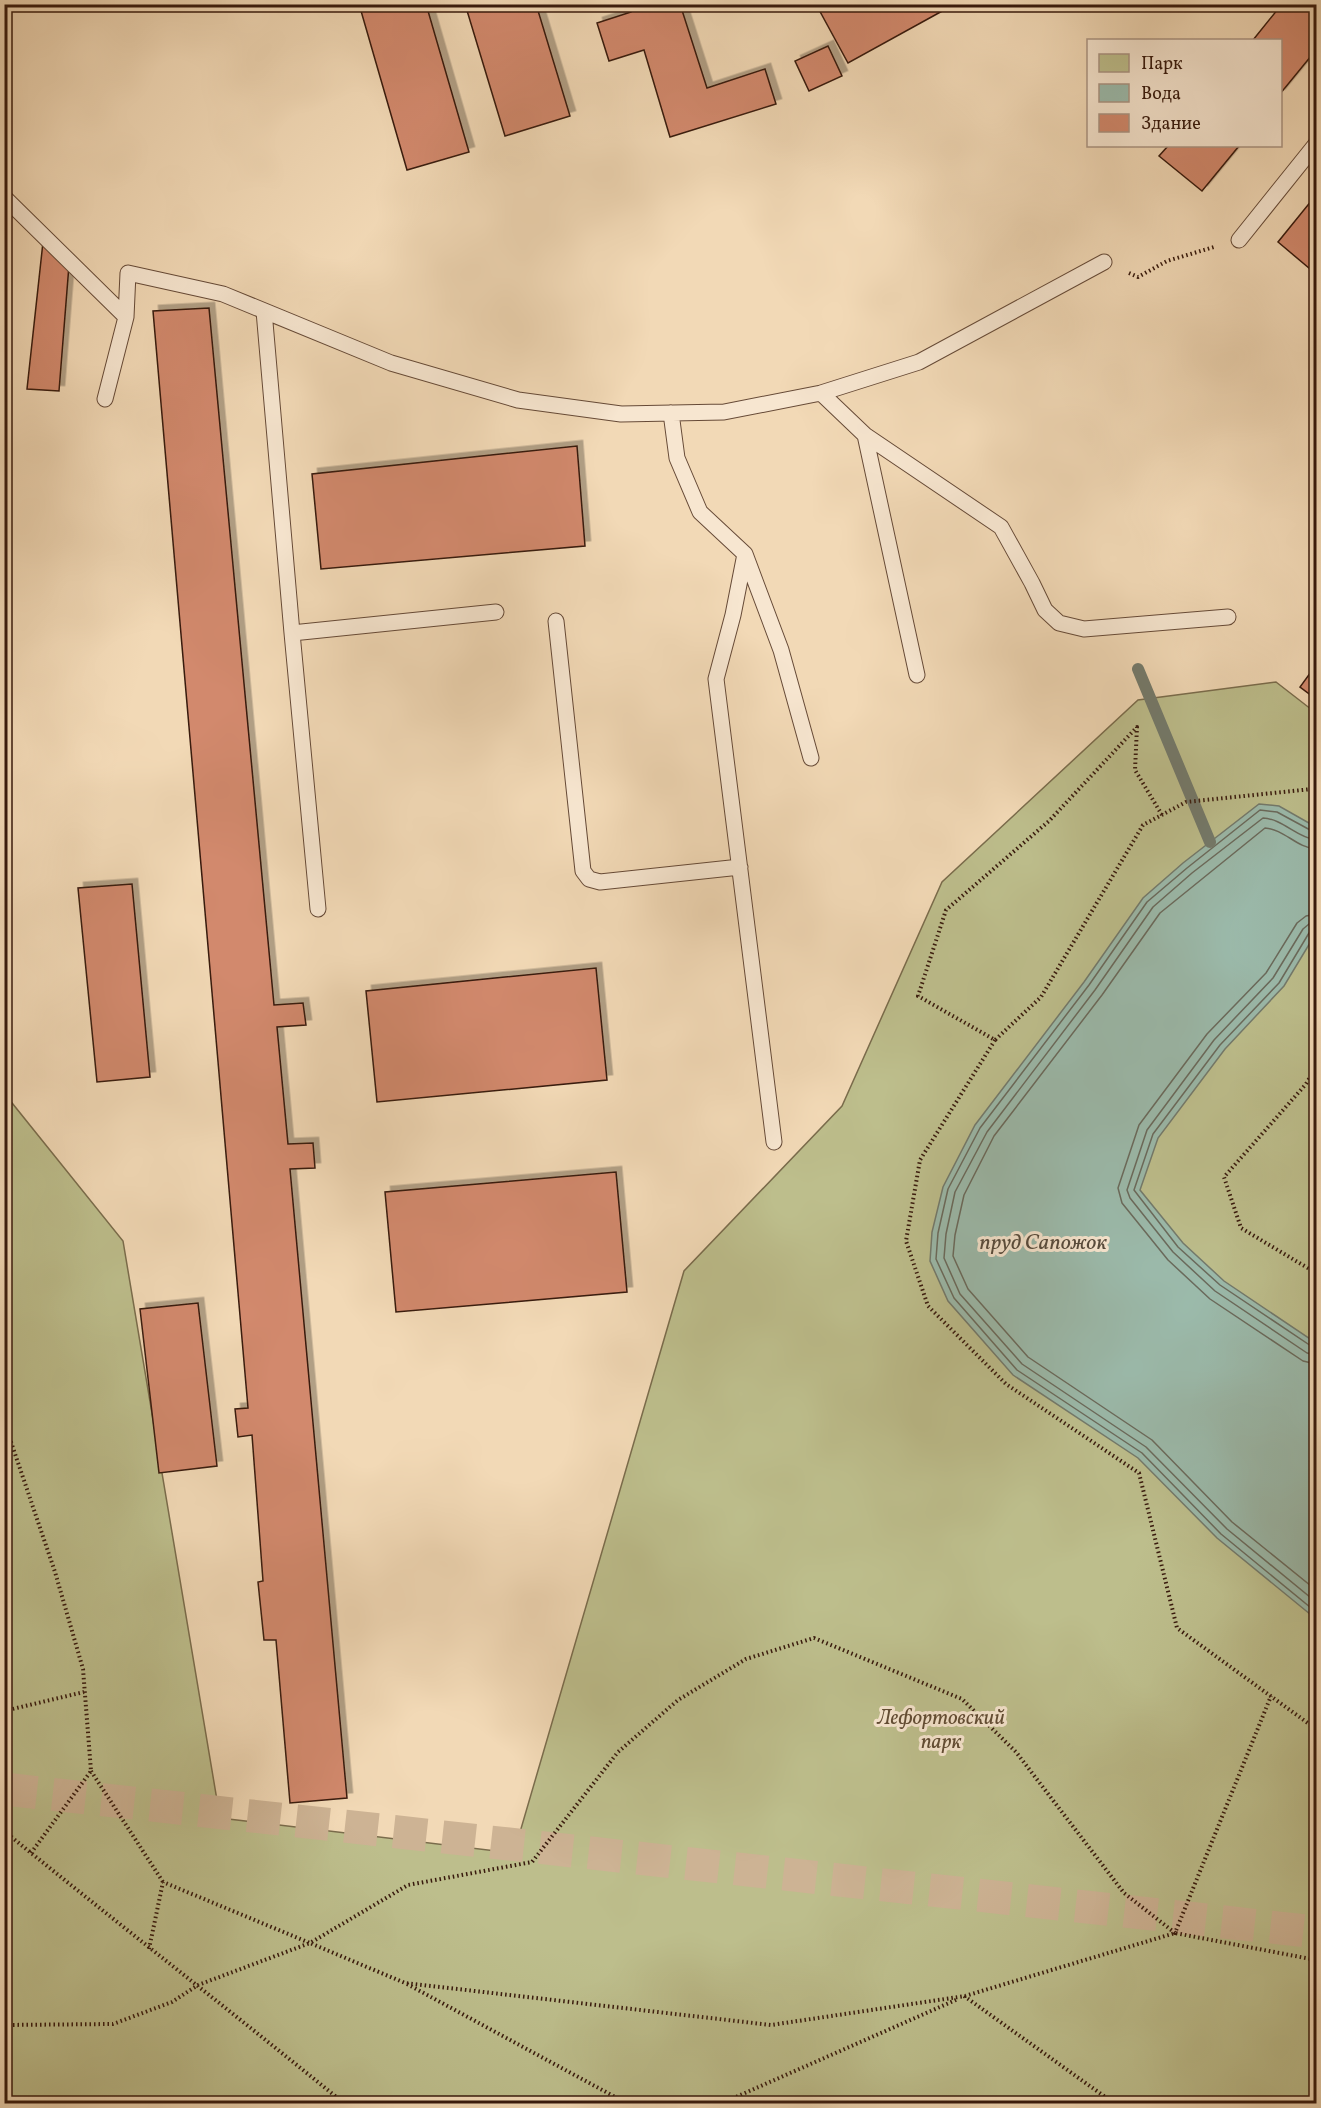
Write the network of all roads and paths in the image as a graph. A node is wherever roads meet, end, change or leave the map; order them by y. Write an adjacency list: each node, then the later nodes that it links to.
1 (1317, 144): 3 (lane)
2 (4, 197): 6 (lane)
3 (1239, 240): 4 (path)
4 (1104, 262): 7 (lane)
5 (264, 311): 6 (lane); 9 (lane); 15 (lane)
6 (126, 316): 8 (lane)
7 (821, 393): 9 (lane); 10 (lane)
8 (105, 399)
9 (671, 413): 11 (lane)
10 (865, 435): 13 (lane); 16 (lane)
11 (745, 554): 17 (lane); 20 (lane)
12 (496, 612): 15 (lane)
13 (1228, 617)
14 (556, 621): 20 (lane)
15 (292, 633): 21 (lane)
16 (917, 675)
17 (811, 758)
18 (1317, 792): 19 (path)
19 (1162, 815): 22 (path); 22 (path)
20 (740, 867): 24 (lane)
21 (318, 909)
22 (995, 1040): 28 (path)
23 (1317, 1067): 25 (path)
24 (774, 1142)
25 (1317, 1273)
26 (4, 1430): 27 (path)
27 (84, 1692): 29 (path); 31 (path)
28 (1271, 1696): 30 (path); 35 (path)
29 (4, 1711)
30 (1317, 1730)
31 (91, 1771): 33 (path); 34 (path)
32 (4, 1831): 33 (path)
33 (31, 1853): 37 (path)
34 (163, 1882): 36 (path); 37 (path)
35 (1175, 1933): 36 (path); 38 (path); 41 (path)
36 (310, 1943): 39 (path); 40 (path)
37 (149, 1949): 40 (path)
38 (1317, 1960)
39 (405, 1983): 41 (path); 44 (path)
40 (198, 1985): 42 (path); 43 (path)
41 (965, 1996): 45 (path); 46 (path)
42 (4, 2025)
43 (345, 2103)
44 (628, 2103)
45 (720, 2103)
46 (1115, 2103)

